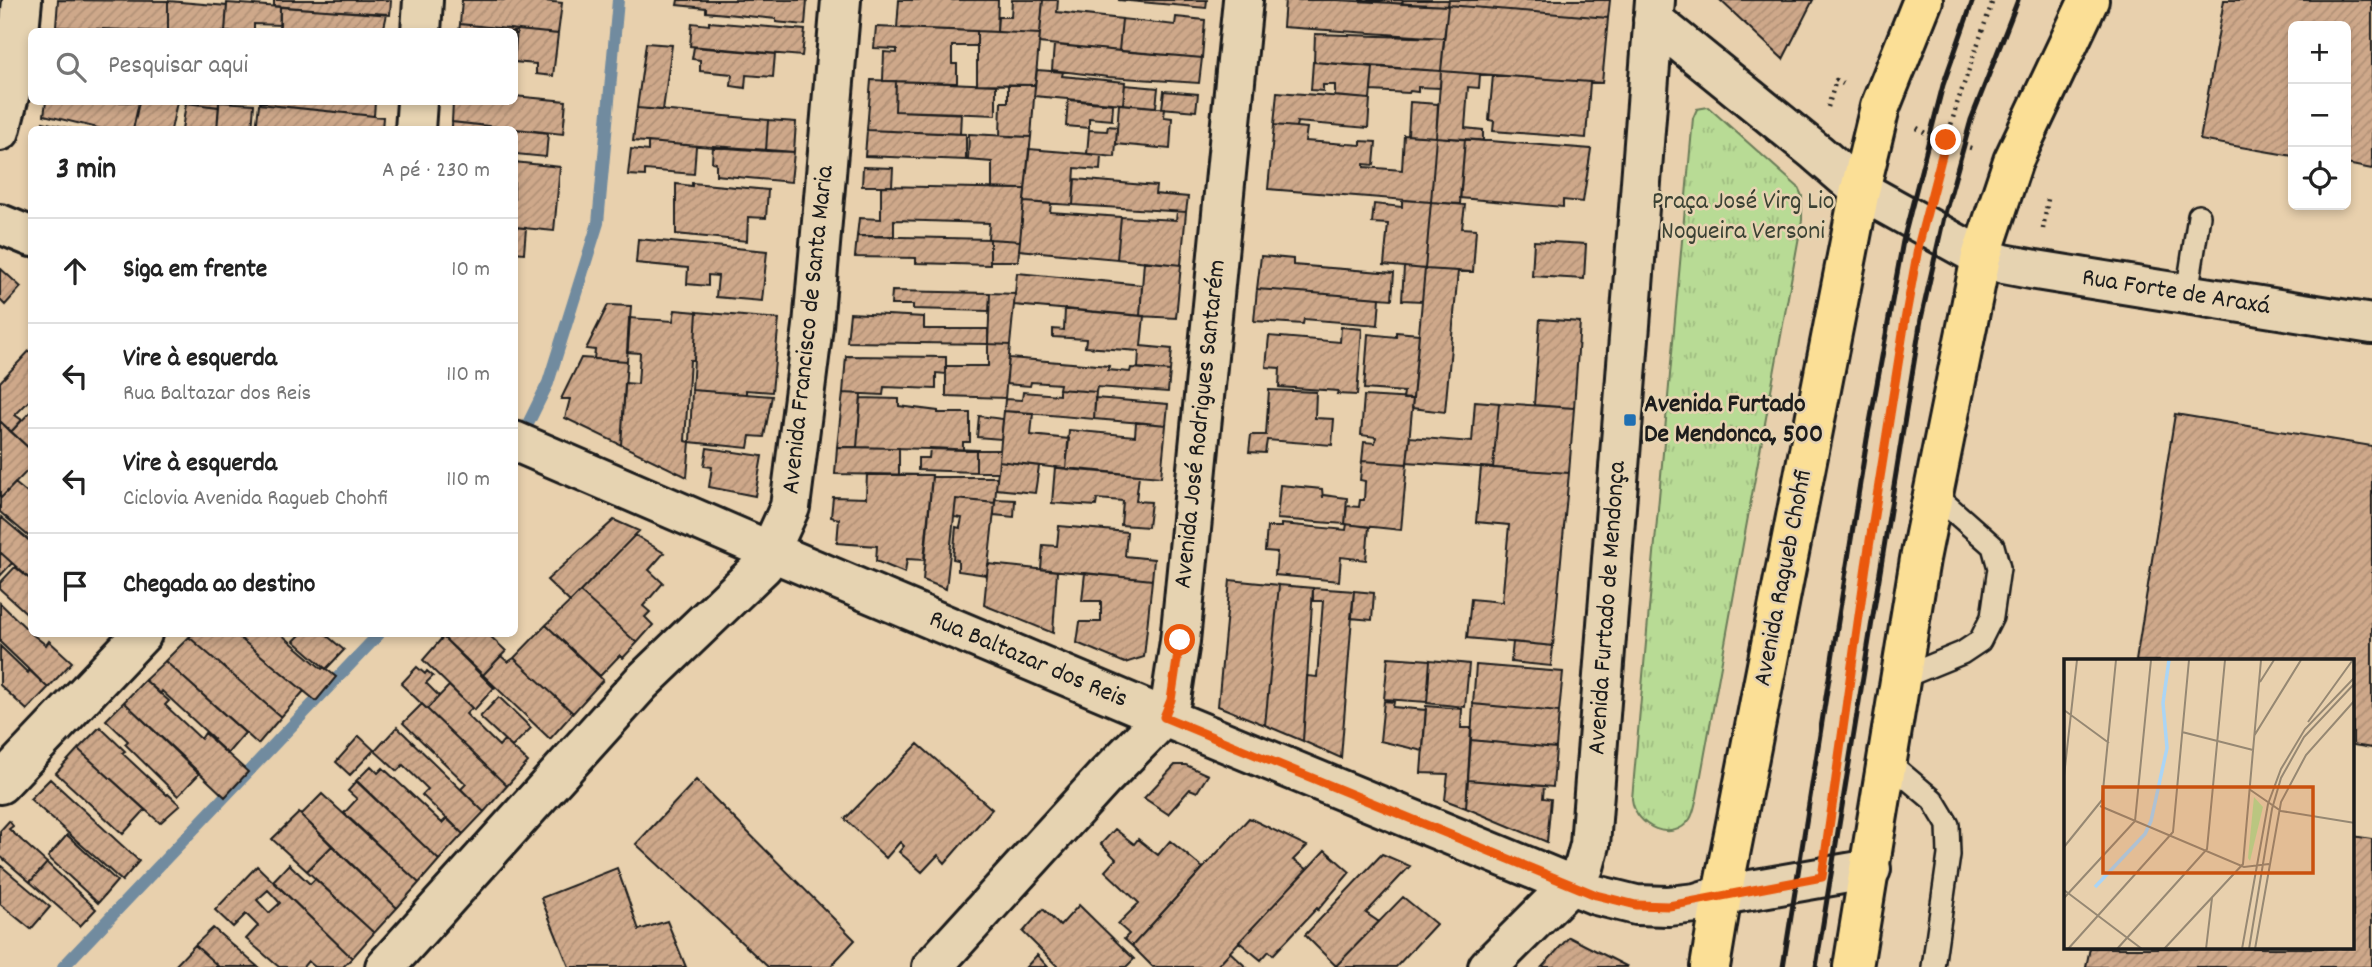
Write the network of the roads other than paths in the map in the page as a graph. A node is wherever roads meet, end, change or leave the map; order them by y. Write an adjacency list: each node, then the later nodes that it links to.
1 (22, 0): 11 (street)
2 (423, 0): 8 (street)
3 (841, 0): 21 (street, Avenida Francisco de Santa Maria)
4 (1243, 0): 24 (street, Avenida José Rodrigues Santarém)
5 (1923, 0): 12 (highway, Avenida Ragueb Chohfi)
6 (2089, 0): 16 (highway)
7 (1654, 10): 12 (street); 28 (street, Avenida Furtado de Mendonça)
8 (421, 28)
9 (416, 105): 10 (street)
10 (415, 126)
11 (0, 131)
12 (1860, 190): 16 (street); 29 (highway, Avenida Ragueb Chohfi)
13 (2199, 216): 17 (lane)
14 (0, 224): 15 (street)
15 (28, 235)
16 (1981, 257): 17 (street, Rua Forte de Araxá); 20 (highway)
17 (2187, 295): 18 (street, Rua Forte de Araxá)
18 (2372, 324)
19 (518, 443): 21 (street, Rua Baltazar dos Reis)
20 (1933, 493): 23 (highway); 23 (lane)
21 (770, 551): 24 (street, Rua Baltazar dos Reis); 30 (street, Avenida Francisco de Santa Maria)
22 (139, 637): 26 (street)
23 (1901, 678): 25 (highway)
24 (1164, 717): 28 (street, Rua Baltazar dos Reis); 31 (street, Avenida José Rodrigues Santarém)
25 (1888, 762): 27 (highway); 35 (lane)
26 (0, 784)
27 (1871, 869): 29 (street, Rua Baltazar dos Reis); 34 (highway)
28 (1571, 884): 29 (street, Rua Baltazar dos Reis); 32 (street, Avenida Furtado de Mendonça)
29 (1722, 895): 33 (highway, Avenida Ragueb Chohfi)
30 (386, 967)
31 (932, 967)
32 (1488, 967)
33 (1710, 967)
34 (1853, 967)
35 (1933, 967)

